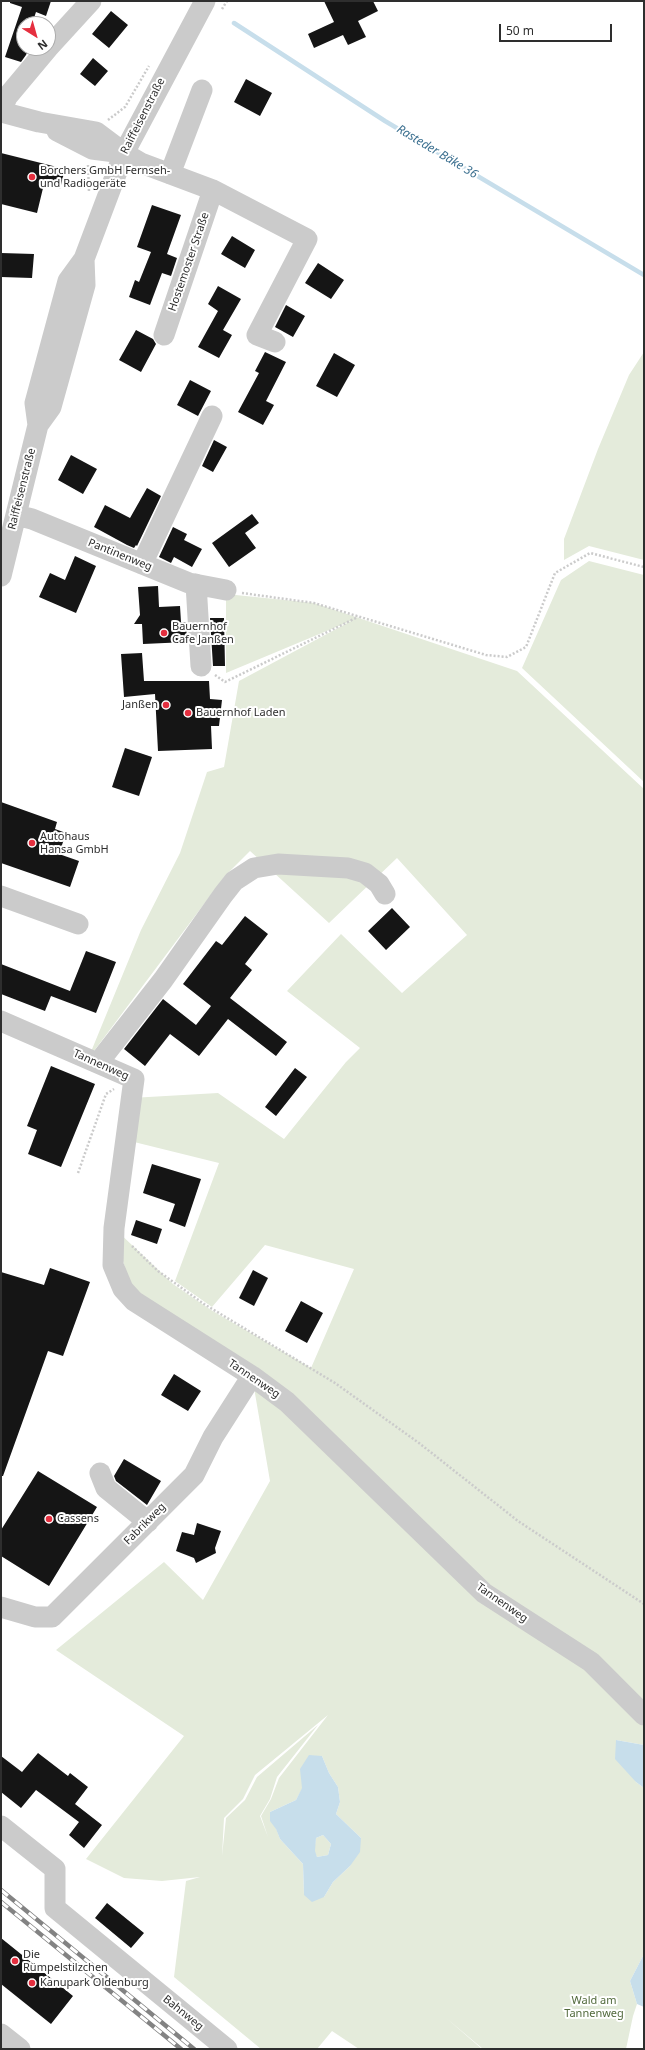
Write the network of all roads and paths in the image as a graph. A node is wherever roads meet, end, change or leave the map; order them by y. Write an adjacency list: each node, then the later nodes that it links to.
1 (91, 1): 3 (street)
2 (205, 1): 10 (street, Raiffeisenstraße)
3 (56, 39)
4 (41, 56): 7 (street)
5 (152, 60): 9 (path)
6 (202, 90): 11 (street)
7 (1, 112): 8 (street)
8 (40, 122): 9 (street); 10 (street)
9 (96, 132): 10 (street)
10 (124, 153): 11 (street); 16 (street, Raiffeisenstraße)
11 (170, 174): 12 (street)
12 (213, 190): 13 (street, Hostemoster Straße); 14 (street)
13 (164, 335)
14 (275, 342)
15 (212, 416): 17 (street)
16 (16, 515): 17 (street, Pantinenweg); 19 (street, Raiffeisenstraße)
17 (142, 564): 20 (street, Pantinenweg)
18 (644, 566): 22 (path)
19 (1, 576)
20 (196, 584): 21 (street, Pantinenweg); 23 (street)
21 (226, 590): 22 (path)
22 (358, 617): 23 (path)
23 (201, 666)
24 (385, 894): 28 (street)
25 (1, 896): 26 (street)
26 (78, 924)
27 (1, 1021): 28 (street, Tannenweg)
28 (98, 1063): 29 (street, Tannenweg)
29 (134, 1078): 30 (path); 31 (street, Tannenweg)
30 (78, 1173)
31 (114, 1228): 32 (street, Tannenweg); 35 (path)
32 (252, 1376): 34 (street, Fabrikweg); 37 (street, Tannenweg)
33 (100, 1473): 34 (street)
34 (148, 1522): 36 (street, Fabrikweg)
35 (644, 1604)
36 (1, 1607)
37 (644, 1715)
38 (1, 1826): 41 (street, Bahnweg)
39 (1, 2034): 40 (street)
40 (20, 2049)
41 (227, 2049)

